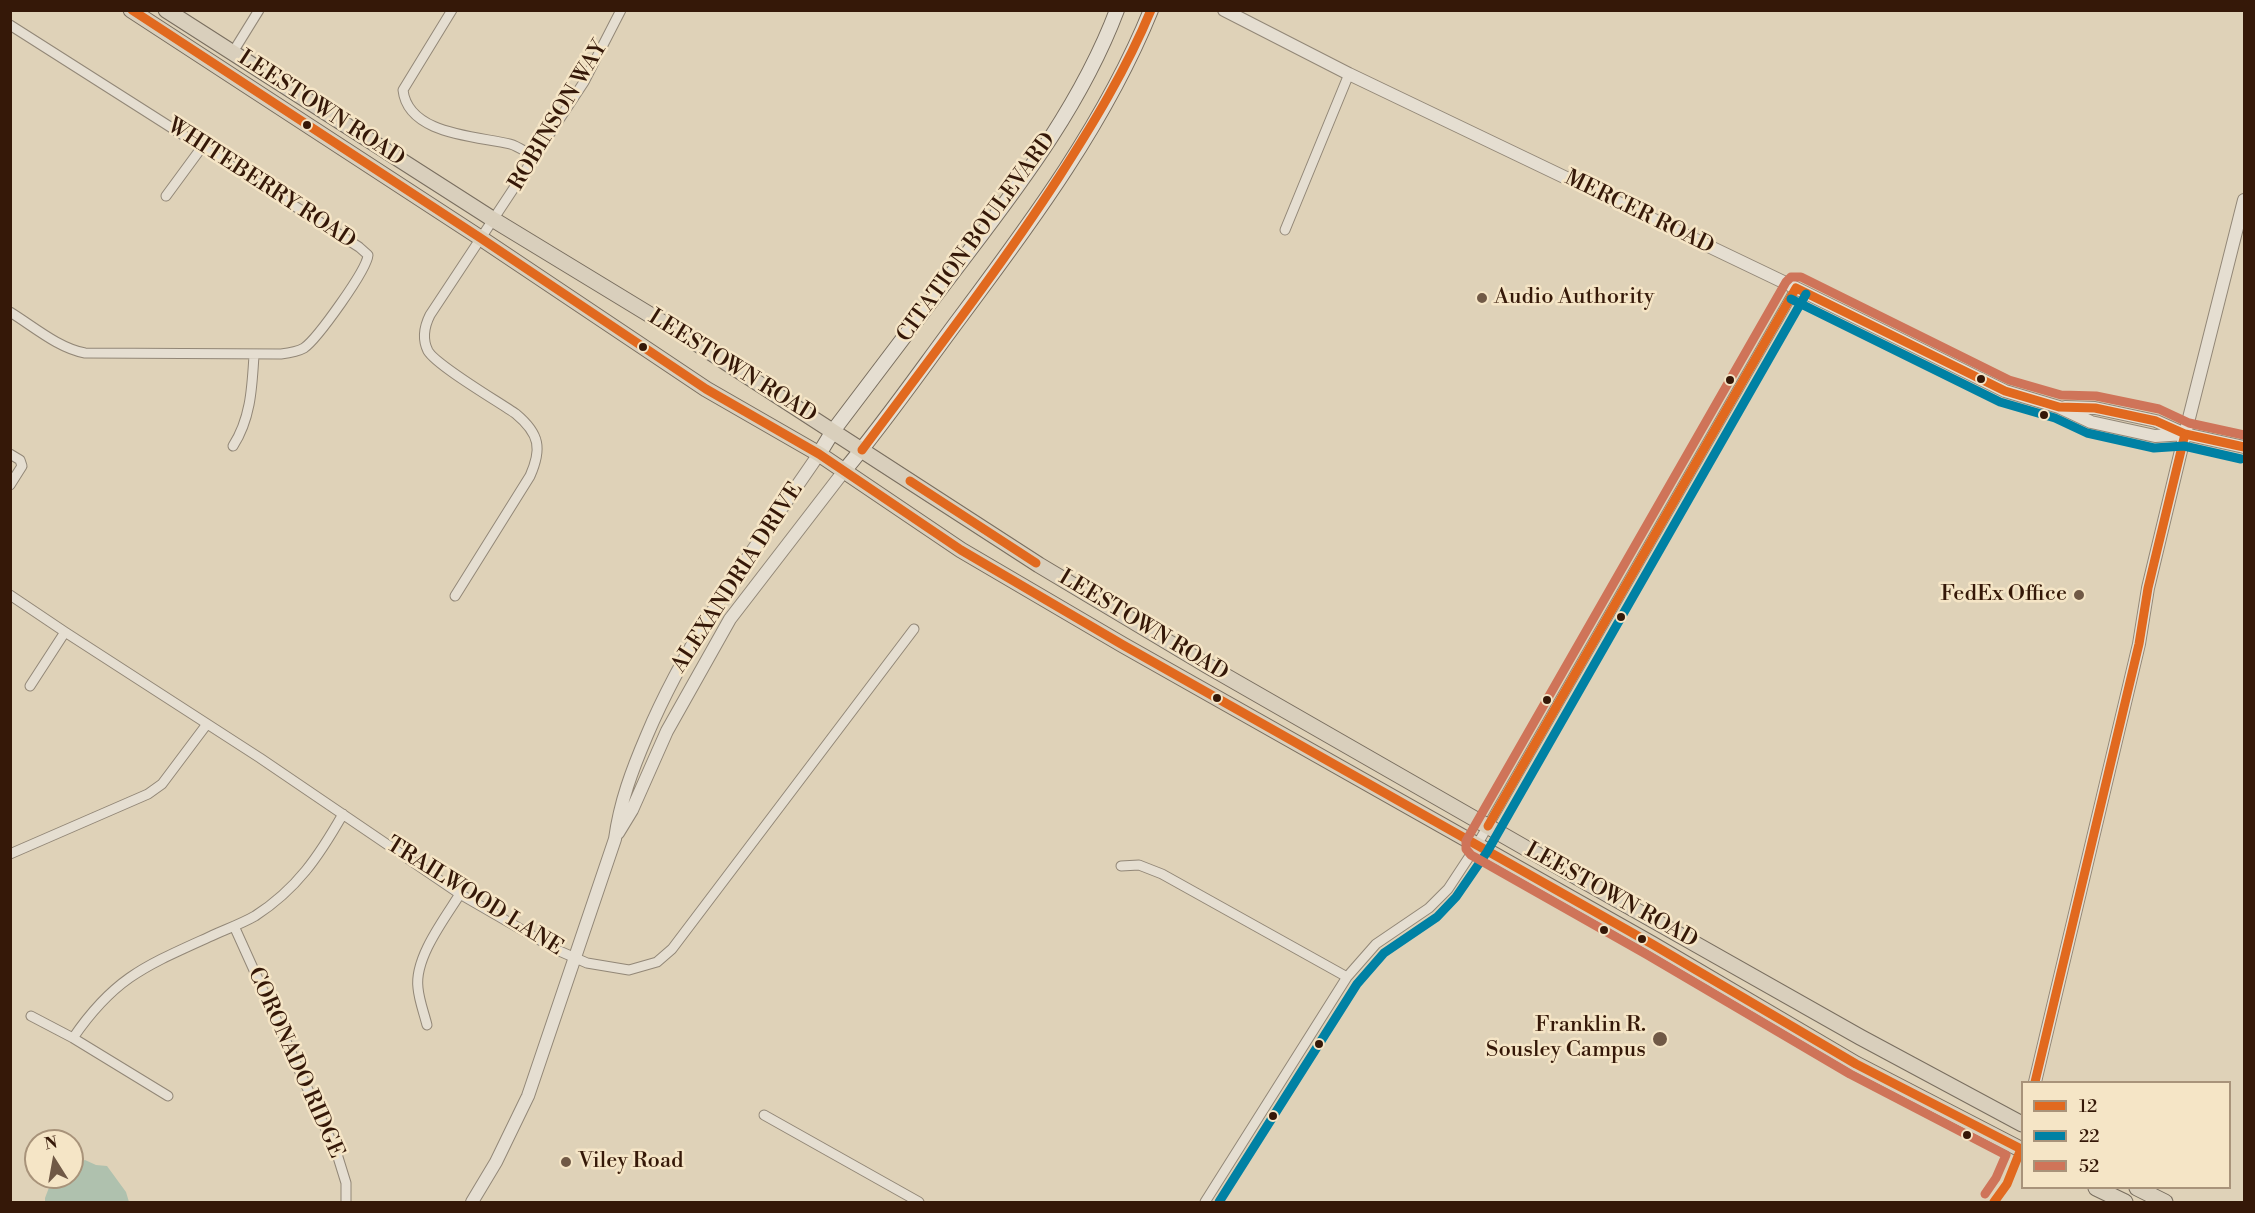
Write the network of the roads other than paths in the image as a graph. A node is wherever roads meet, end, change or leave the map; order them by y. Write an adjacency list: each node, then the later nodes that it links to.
1 (131, 10): 19 (main road, LEESTOWN ROAD)
2 (142, 10): 11 (main road)
3 (166, 10): 11 (main road, LEESTOWN ROAD)
4 (259, 10): 11 (street)
5 (452, 10): 14 (street)
6 (621, 10): 14 (street, ROBINSON WAY)
7 (1117, 10): 23 (main road, CITATION BOULEVARD)
8 (1151, 10): 27 (main road, CITATION BOULEVARD)
9 (1224, 10): 12 (street, MERCER ROAD)
10 (10, 25): 13 (street, WHITEBERRY ROAD)
11 (232, 52): 17 (main road, LEESTOWN ROAD)
12 (1349, 74): 18 (street); 20 (street, MERCER ROAD)
13 (202, 147): 15 (street); 22 (street, WHITEBERRY ROAD)
14 (535, 158): 17 (street, ROBINSON WAY)
15 (166, 196)
16 (2244, 200): 24 (street)
17 (494, 220): 19 (street, ROBINSON WAY); 23 (main road, LEESTOWN ROAD)
18 (1285, 230)
19 (482, 239): 29 (main road, LEESTOWN ROAD); 33 (street, ROBINSON WAY)
20 (1796, 288): 24 (street, MERCER ROAD); 39 (street)
21 (10, 312): 22 (street, WHITEBERRY ROAD)
22 (254, 355): 25 (street)
23 (833, 431): 27 (main road, LEESTOWN ROAD); 29 (main road, CITATION BOULEVARD)
24 (2185, 434): 26 (street, MERCER ROAD); 51 (street)
25 (234, 446)
26 (2244, 447)
27 (862, 450): 30 (main road, CITATION BOULEVARD); 39 (main road, LEESTOWN ROAD)
28 (10, 454): 31 (street)
29 (819, 454): 30 (main road, LEESTOWN ROAD); 40 (street, ALEXANDRIA DRIVE)
30 (844, 471): 40 (street, ALEXANDRIA DRIVE); 41 (main road, LEESTOWN ROAD)
31 (10, 485)
32 (10, 595): 35 (street, TRAILWOOD LANE)
33 (455, 596)
34 (914, 628): 46 (street, TRAILWOOD LANE)
35 (64, 632): 36 (street); 37 (street, TRAILWOOD LANE)
36 (30, 686)
37 (207, 724): 38 (street, TRAILWOOD LANE); 42 (street)
38 (344, 814): 44 (street, TRAILWOOD LANE); 45 (street)
39 (1488, 826): 41 (street); 54 (main road, LEESTOWN ROAD)
40 (615, 839): 46 (street, ALEXANDRIA DRIVE)
41 (1477, 844): 47 (street); 55 (main road, LEESTOWN ROAD)
42 (10, 854)
43 (1121, 866): 47 (street)
44 (460, 894): 46 (street, TRAILWOOD LANE); 49 (street)
45 (234, 926): 50 (street); 58 (street, CORONADO RIDGE)
46 (576, 959): 59 (street, ALEXANDRIA DRIVE)
47 (1347, 976): 61 (street)
48 (31, 1016): 50 (street)
49 (427, 1025)
50 (73, 1038): 52 (street)
51 (2035, 1081)
52 (168, 1096)
53 (764, 1115): 60 (street)
54 (2021, 1123)
55 (2021, 1145)
56 (2098, 1189): 62 (main road)
57 (2139, 1189): 63 (main road)
58 (346, 1203)
59 (472, 1203)
60 (919, 1203)
61 (1205, 1203)
62 (2125, 1203)
63 (2164, 1203)

